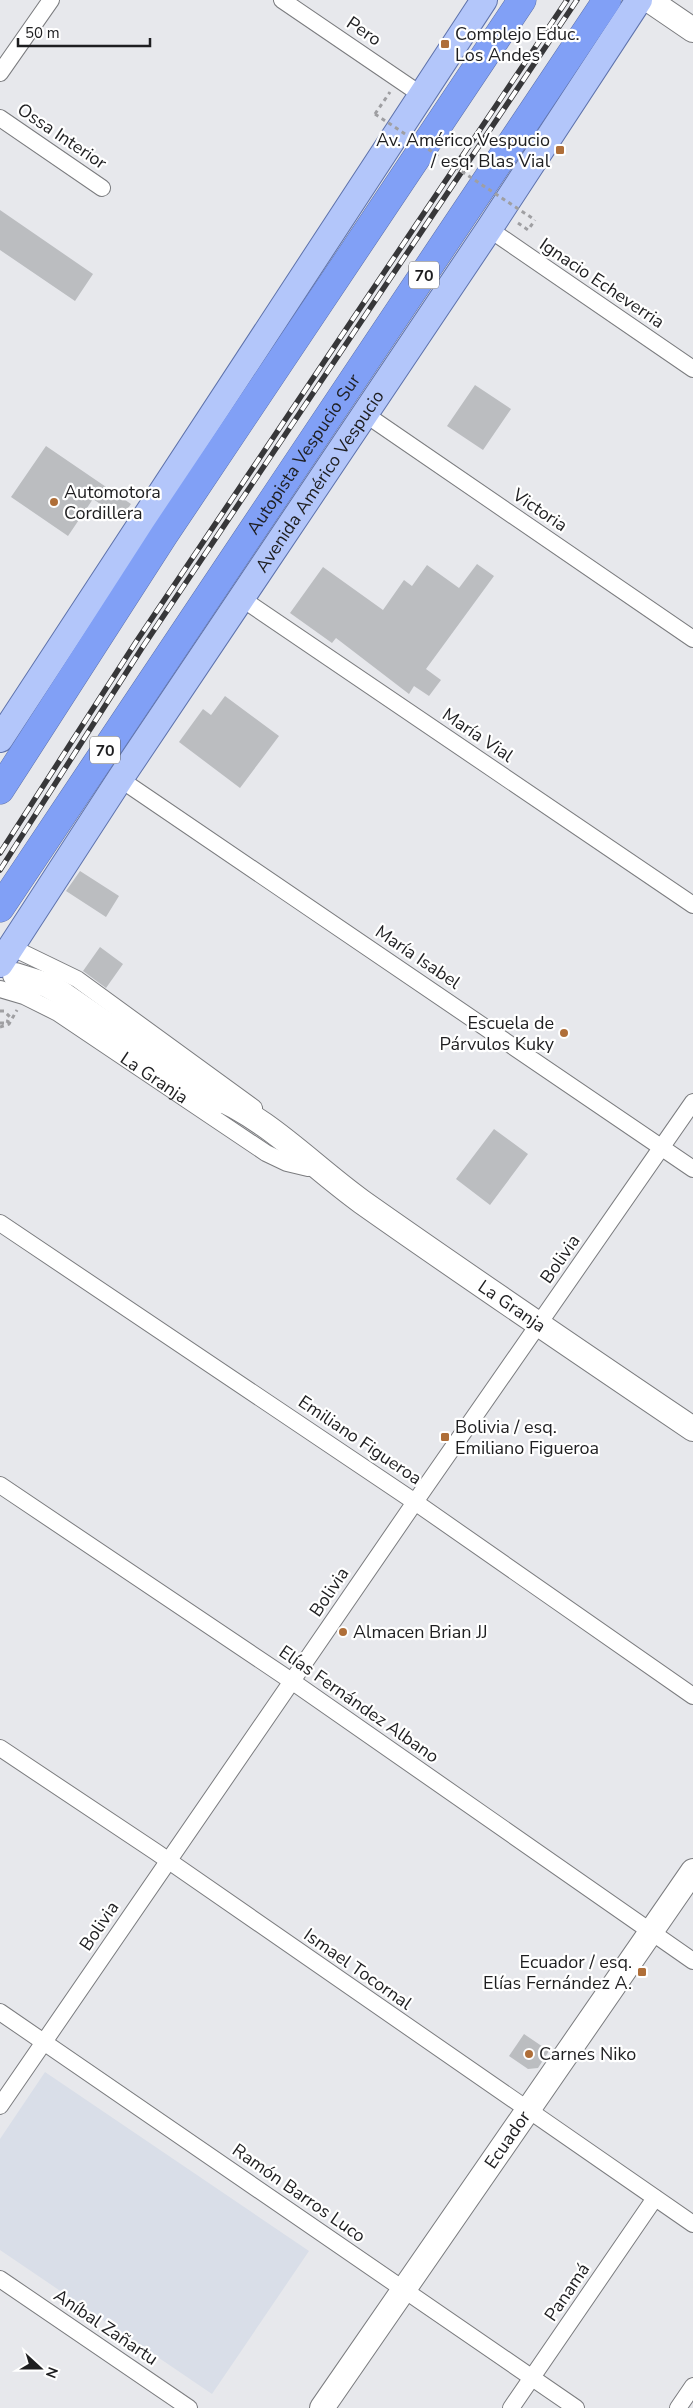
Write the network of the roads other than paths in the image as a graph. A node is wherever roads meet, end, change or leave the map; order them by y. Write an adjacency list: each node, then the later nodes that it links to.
1 (51, 0): 9 (street)
2 (282, 0): 10 (street, Pero)
3 (484, 0): 10 (main road)
4 (522, 0): 20 (highway)
5 (608, 0): 22 (highway, Autopista Vespucio Sur / 70)
6 (639, 0): 13 (main road, Avenida Américo Vespucio)
7 (649, 0): 8 (main road)
8 (693, 30)
9 (0, 73)
10 (423, 96): 18 (main road)
11 (0, 118): 12 (street, Ossa Interior)
12 (102, 188)
13 (489, 229): 14 (street, Ignacio Echeverria); 15 (main road, Avenida Américo Vespucio)
14 (693, 369)
15 (365, 414): 16 (main road, Avenida Américo Vespucio); 17 (street, Victoria)
16 (241, 598): 19 (main road, Avenida Américo Vespucio); 21 (street, María Vial)
17 (693, 639)
18 (0, 739)
19 (120, 779): 23 (main road, Avenida Américo Vespucio); 27 (street, María Isabel)
20 (0, 790)
21 (693, 905)
22 (0, 908)
23 (6, 969): 24 (main road, La Granja); 26 (street, La Granja); 28 (street, La Granja)
24 (205, 1092): 26 (main road, La Granja); 28 (main road, La Granja)
25 (693, 1102): 27 (street, Bolivia)
26 (292, 1144): 30 (main road, La Granja)
27 (661, 1147): 29 (street, María Isabel); 32 (street, Bolivia)
28 (308, 1168): 30 (main road, La Granja)
29 (693, 1169)
30 (333, 1181): 32 (main road, La Granja)
31 (0, 1223): 35 (street, Emiliano Figueroa)
32 (539, 1324): 33 (main road, La Granja); 35 (street, Bolivia)
33 (693, 1429)
34 (0, 1485): 36 (street, Elías Fernández Albano)
35 (415, 1502): 36 (street, Bolivia); 37 (street, Emiliano Figueroa)
36 (293, 1682): 39 (street, Bolivia); 41 (street, Elías Fernández Albano)
37 (693, 1696)
38 (0, 1748): 39 (street, Ismael Tocornal)
39 (168, 1860): 44 (street, Bolivia); 46 (street, Ismael Tocornal)
40 (693, 1871): 41 (main road, Ecuador)
41 (651, 1932): 42 (street, Elías Fernández Albano); 46 (main road, Ecuador)
42 (693, 1961)
43 (0, 2012): 44 (street, Ramón Barros Luco)
44 (44, 2042): 45 (street, Bolivia); 50 (street, Ramón Barros Luco)
45 (0, 2106)
46 (527, 2111): 47 (street, Ismael Tocornal); 50 (main road, Ecuador)
47 (655, 2198): 48 (street, Ismael Tocornal); 51 (street, Panamá)
48 (693, 2224)
49 (0, 2280): 53 (street, Aníbal Zañartu)
50 (404, 2290): 51 (street, Ramón Barros Luco); 54 (main road, Ecuador)
51 (532, 2378): 55 (street, Panamá); 56 (street, Ramón Barros Luco)
52 (693, 2386): 57 (street)
53 (189, 2408)
54 (322, 2408)
55 (512, 2408)
56 (576, 2408)
57 (678, 2408)

